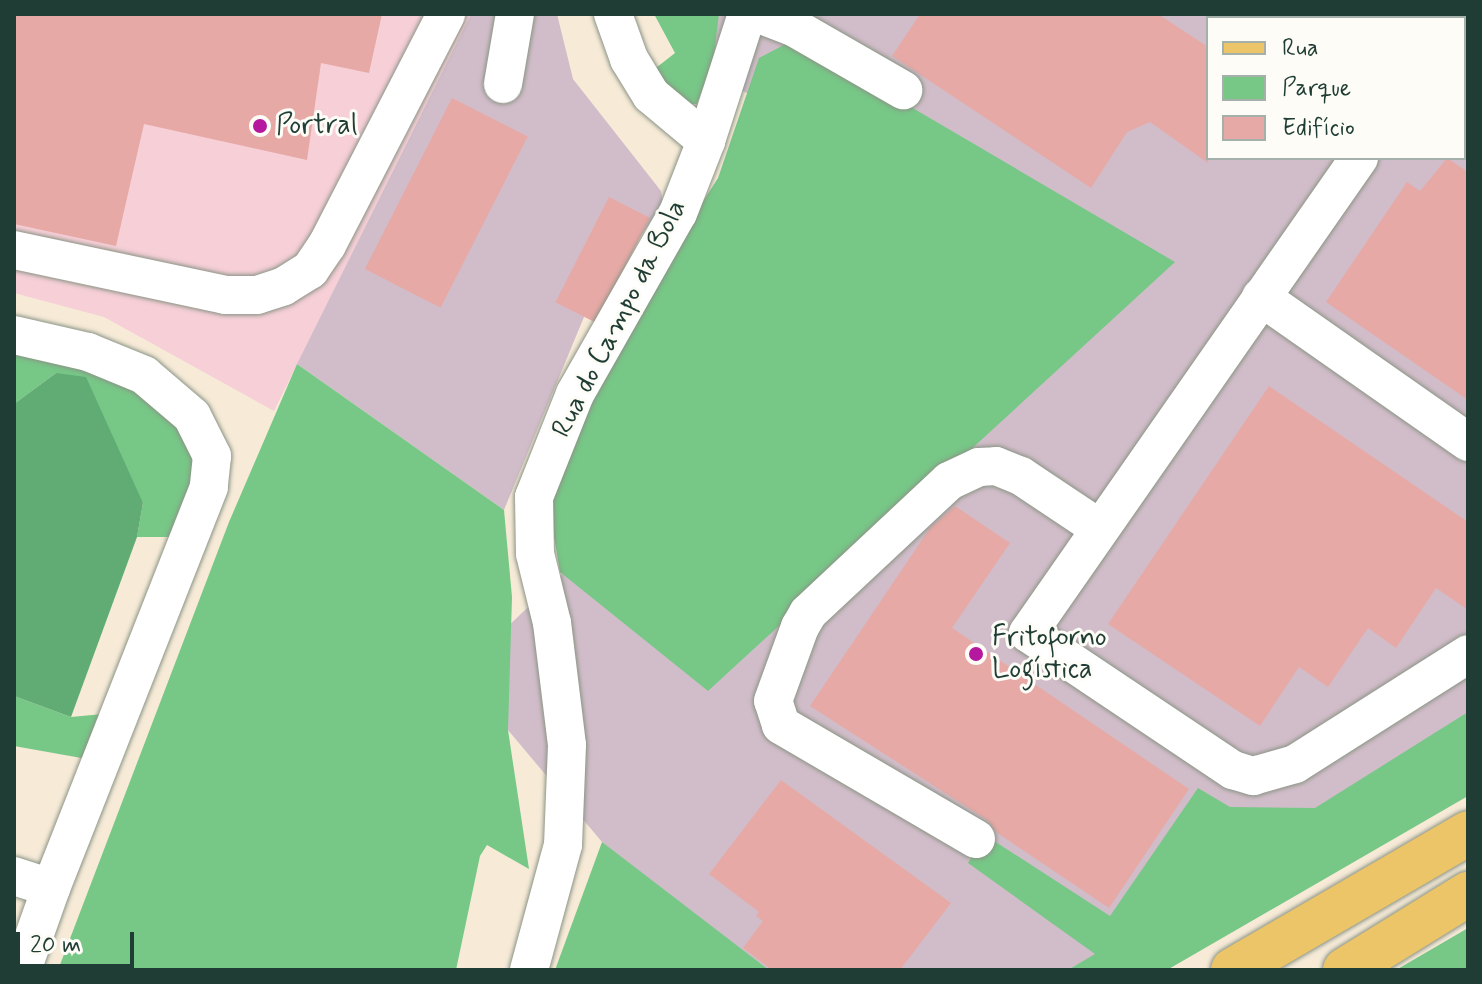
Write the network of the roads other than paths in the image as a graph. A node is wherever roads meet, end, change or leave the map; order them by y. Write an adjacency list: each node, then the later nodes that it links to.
1 (446, 14): 10 (street)
2 (515, 14): 6 (street)
3 (613, 14): 8 (street)
4 (747, 14): 8 (street, Rua do Campo da Bola)
5 (759, 14): 7 (street)
6 (503, 84)
7 (903, 90)
8 (706, 141): 22 (street, Rua do Campo da Bola)
9 (1358, 160): 11 (street)
10 (14, 250)
11 (1261, 297): 13 (street); 14 (street)
12 (14, 335): 19 (street)
13 (1468, 442)
14 (1099, 528): 15 (street); 17 (street)
15 (1468, 654)
16 (1468, 833): 23 (main road)
17 (976, 839)
18 (14, 876): 19 (street)
19 (51, 888): 21 (street)
20 (1468, 894): 24 (main road)
21 (22, 970)
22 (529, 970)
23 (1233, 970)
24 (1345, 970)

